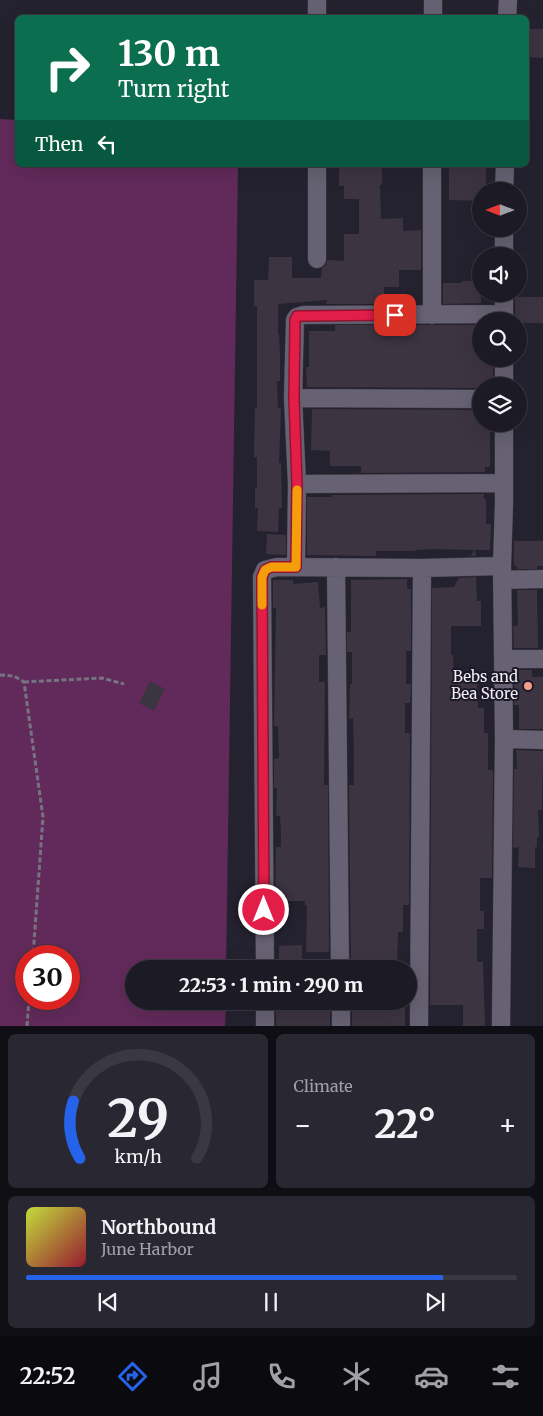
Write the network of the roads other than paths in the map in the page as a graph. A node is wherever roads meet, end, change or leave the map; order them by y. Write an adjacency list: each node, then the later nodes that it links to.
1 (317, 0): 4 (street)
2 (433, 0): 5 (street)
3 (508, 0): 6 (street)
4 (317, 15)
5 (433, 15)
6 (507, 15)
7 (317, 167): 11 (street)
8 (432, 167): 12 (street)
9 (505, 167): 10 (street)
10 (504, 182)
11 (317, 260)
12 (432, 315): 13 (street); 14 (street)
13 (472, 317)
14 (294, 398): 15 (street); 18 (street)
15 (472, 398)
16 (504, 432): 17 (street)
17 (504, 483): 18 (street); 22 (street)
18 (297, 484): 19 (street)
19 (296, 567): 20 (street); 28 (street)
20 (336, 567): 21 (street); 29 (street)
21 (422, 568): 22 (street); 34 (street)
22 (502, 573): 23 (street); 24 (street)
23 (543, 579)
24 (504, 659): 25 (street); 26 (street)
25 (543, 659)
26 (504, 739): 27 (street); 35 (street)
27 (543, 740)
28 (265, 960)
29 (340, 960)
30 (265, 1010): 32 (street)
31 (341, 1010): 33 (street)
32 (265, 1026)
33 (341, 1026)
34 (419, 1026)
35 (501, 1026)

